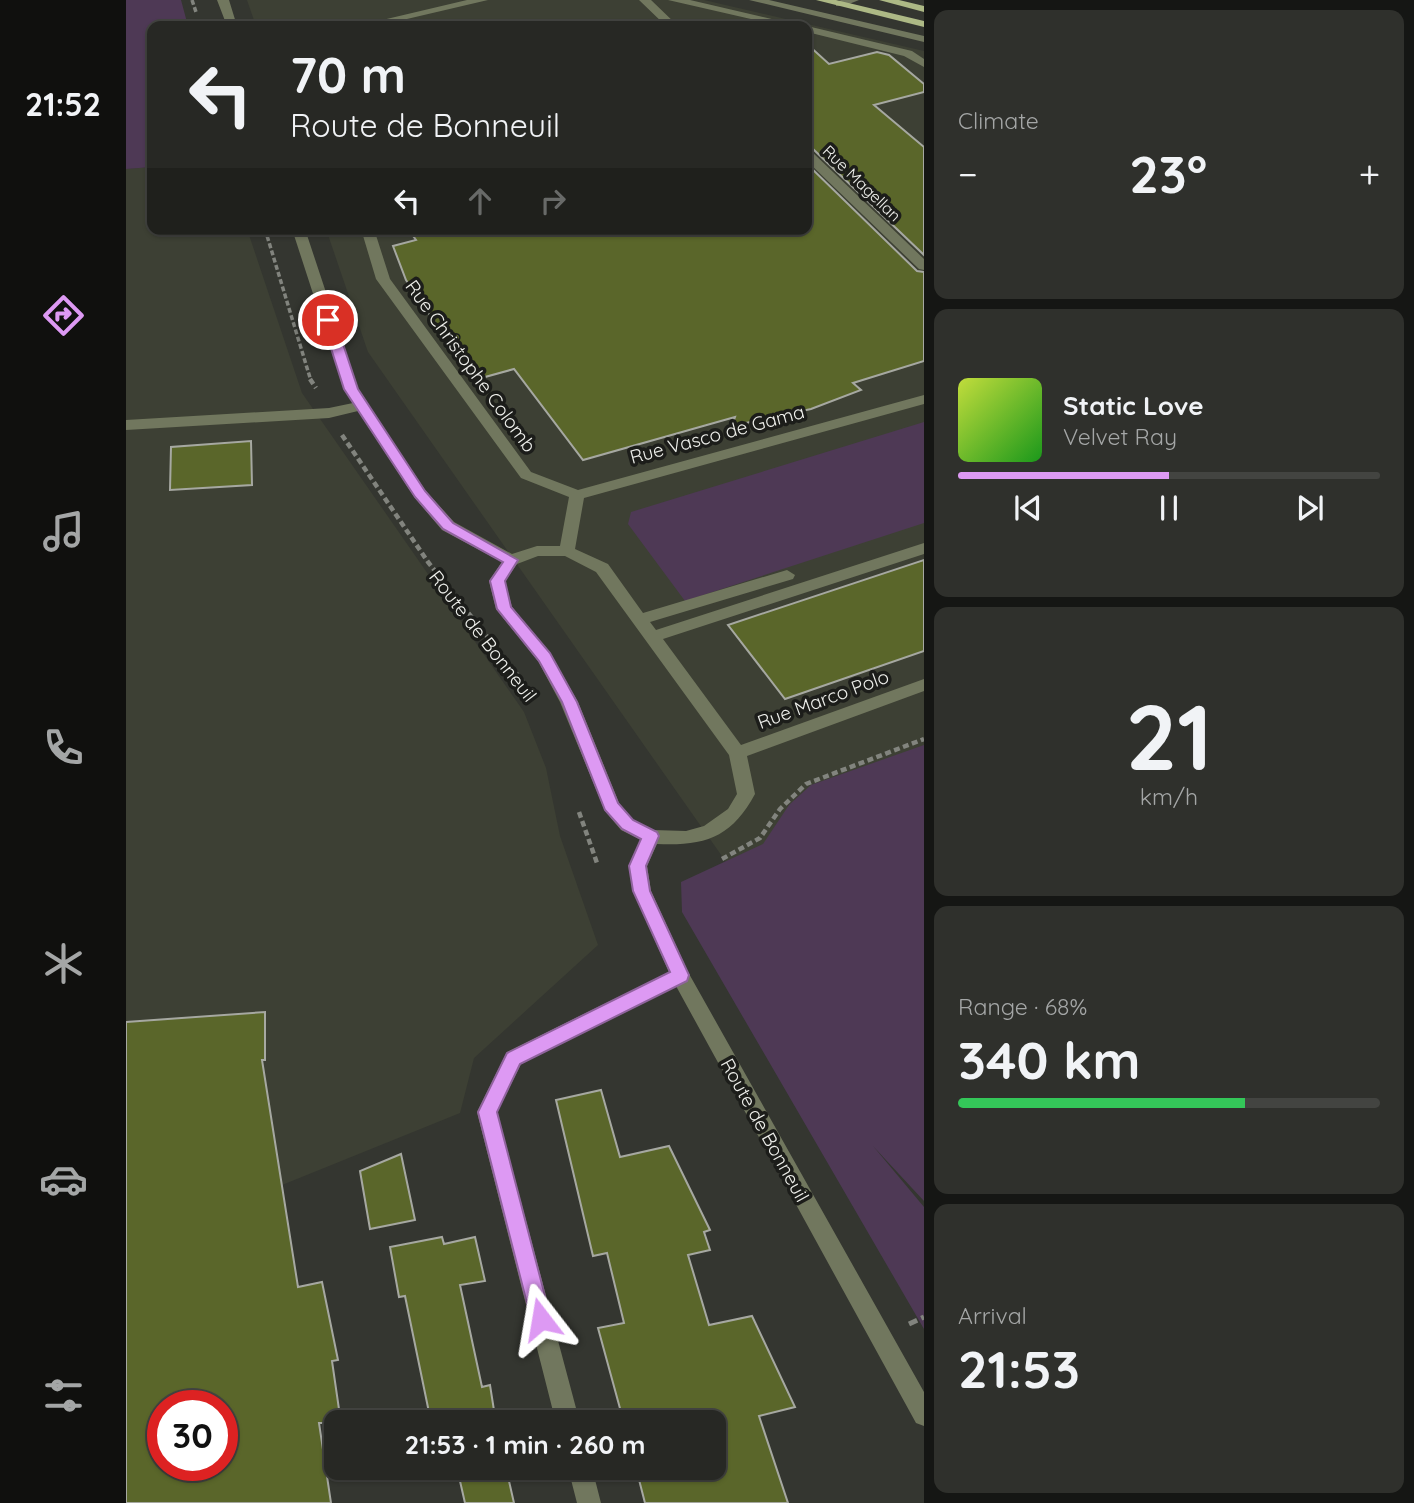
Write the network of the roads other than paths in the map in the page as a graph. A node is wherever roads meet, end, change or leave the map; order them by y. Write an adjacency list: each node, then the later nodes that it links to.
1 (223, 0): 11 (street)
2 (482, 0): 12 (street)
3 (645, 0): 13 (street)
4 (674, 0): 14 (street)
5 (755, 0): 17 (street)
6 (822, 0): 9 (main road)
7 (853, 0): 9 (street)
8 (886, 0): 10 (main road)
9 (840, 4): 15 (main road)
10 (924, 9)
11 (230, 21)
12 (386, 21)
13 (667, 21)
14 (773, 21)
15 (924, 23)
16 (812, 30): 18 (street)
17 (924, 39)
18 (924, 64)
19 (812, 159): 22 (street, Rue Magellan)
20 (301, 235): 24 (street)
21 (369, 235): 26 (street, Rue Christophe Colomb)
22 (924, 266)
23 (924, 399): 26 (street, Rue Vasco de Gama)
24 (362, 405): 25 (street); 29 (street)
25 (126, 425)
26 (577, 495): 28 (street)
27 (924, 548): 32 (street)
28 (566, 551): 29 (street); 31 (street)
29 (511, 560): 35 (street)
30 (787, 575): 31 (street)
31 (639, 620): 32 (street)
32 (652, 636): 34 (street)
33 (924, 685): 34 (street, Rue Marco Polo)
34 (737, 754): 35 (street)
35 (651, 836): 36 (street, Route de Bonneuil)
36 (680, 975): 37 (street); 38 (street, Route de Bonneuil)
37 (565, 1410)
38 (924, 1415)
39 (583, 1480): 40 (street)
40 (589, 1503)

